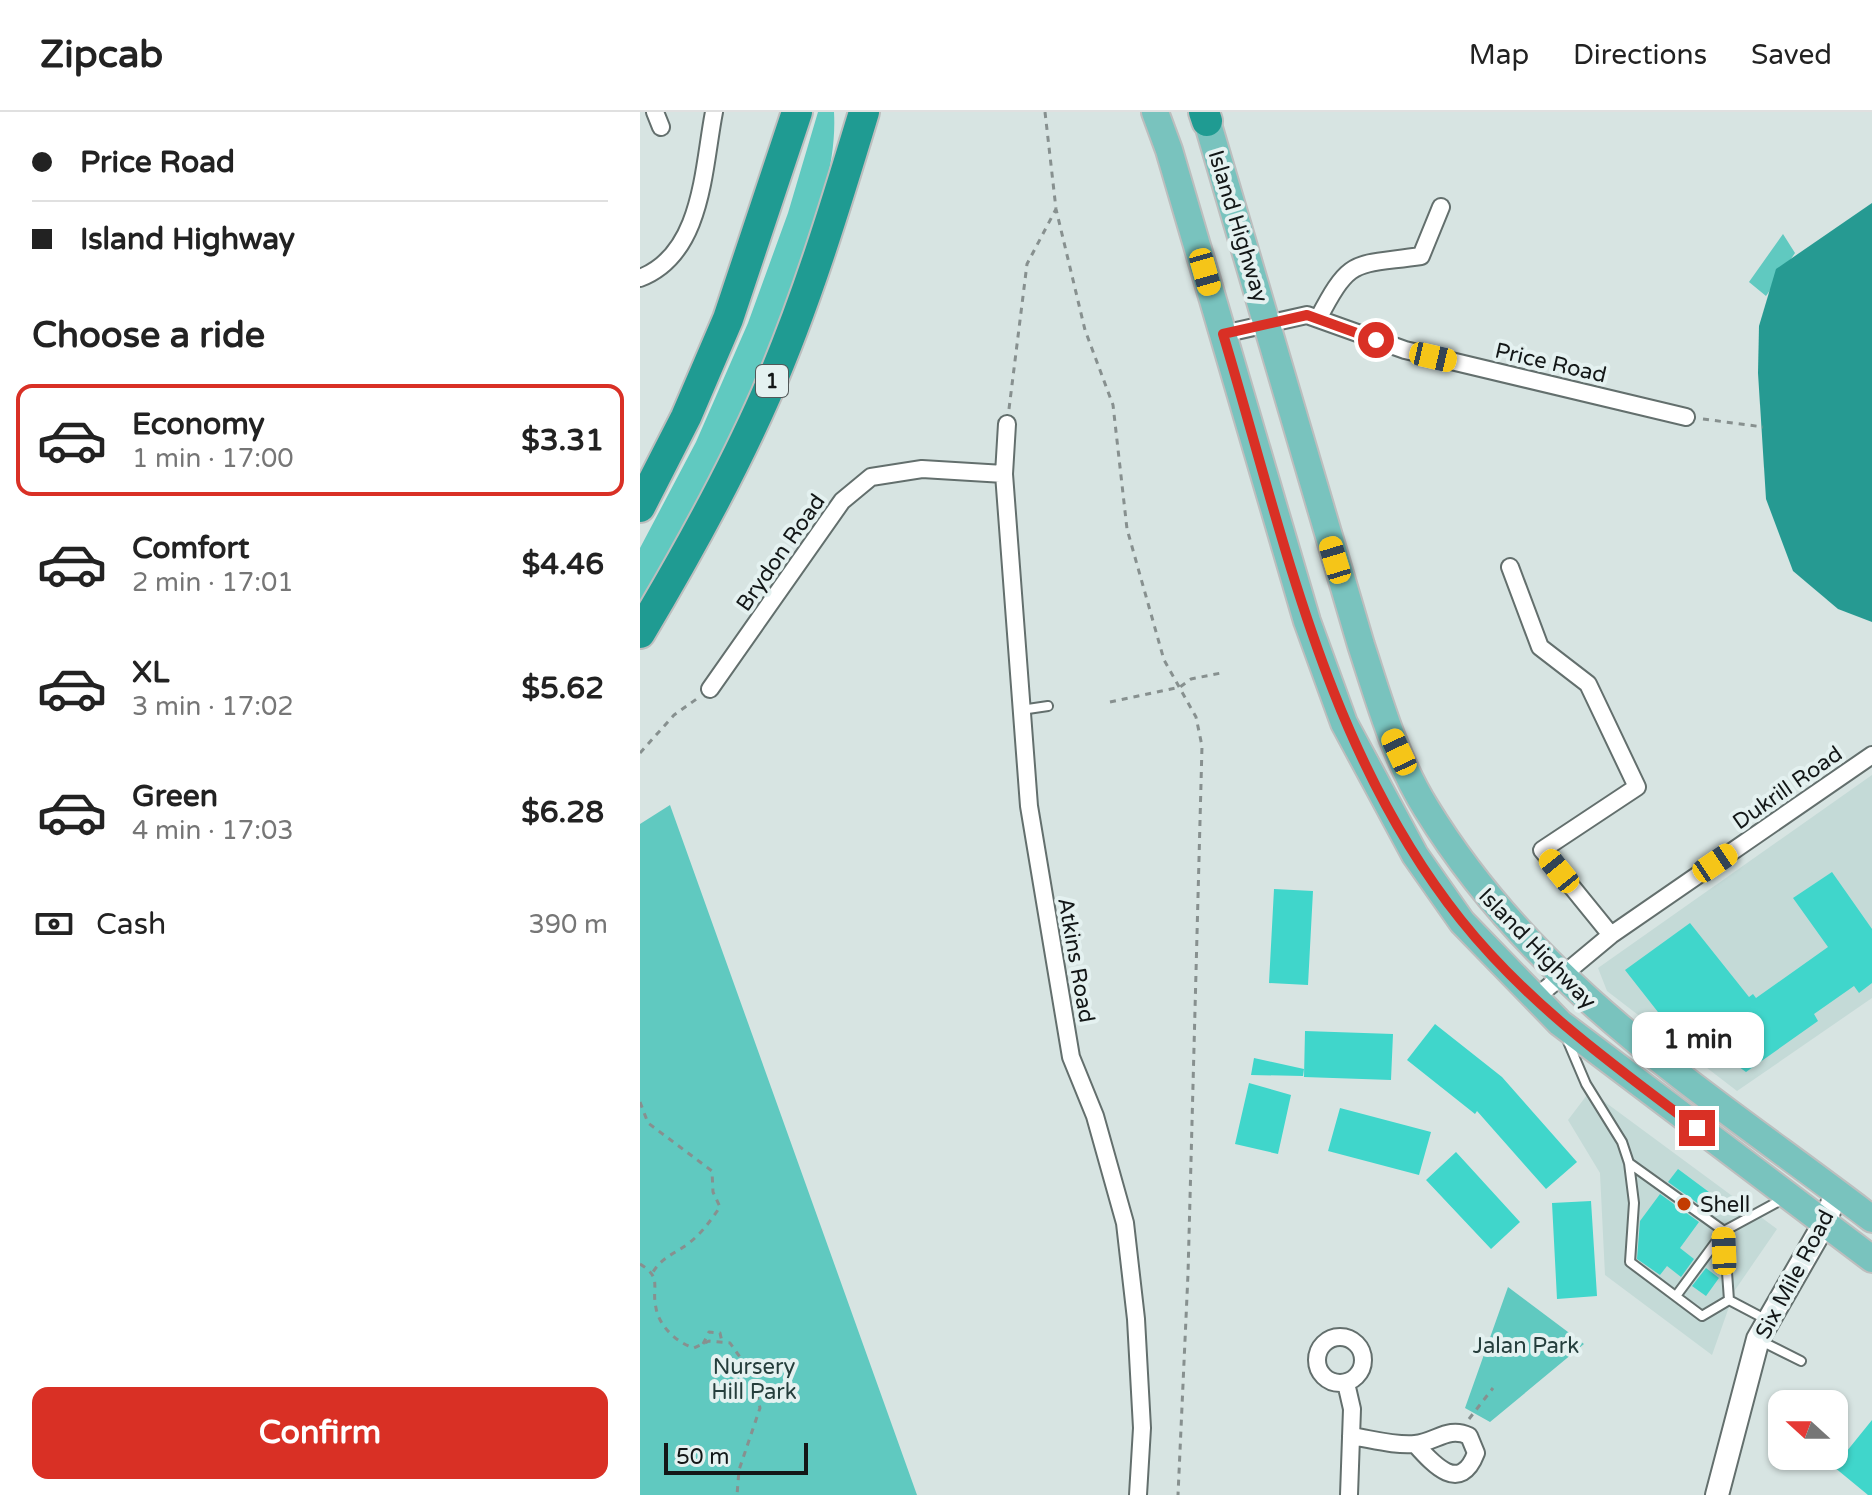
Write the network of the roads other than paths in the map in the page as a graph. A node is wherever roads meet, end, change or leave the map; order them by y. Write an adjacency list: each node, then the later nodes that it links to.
1 (714, 112): 7 (street)
2 (797, 112): 14 (highway)
3 (864, 112): 16 (highway, 1)
4 (1155, 112): 10 (main road, Island Highway)
5 (1205, 114): 9 (main road, Island Highway)
6 (1441, 207): 8 (street)
7 (640, 278)
8 (1318, 319): 9 (street, Price Road); 11 (street, Price Road)
9 (1269, 322): 10 (street, Price Road); 22 (main road, Island Highway)
10 (1223, 334): 23 (main road, Island Highway)
11 (1686, 417)
12 (1007, 424): 13 (street, Atkins Road)
13 (1004, 474): 17 (street, Brydon Road); 19 (street, Atkins Road)
14 (640, 507)
15 (1510, 567): 21 (street)
16 (640, 633)
17 (710, 689)
18 (1048, 706): 19 (lane)
19 (1020, 711): 39 (street, Atkins Road)
20 (1872, 755): 21 (street, Dukrill Road)
21 (1611, 935): 22 (street, Dukrill Road)
22 (1560, 976): 23 (street, Dukrill Road); 26 (main road, Island Highway)
23 (1534, 999): 24 (main road, Island Highway)
24 (1560, 1023): 25 (lane); 27 (main road, Island Highway)
25 (1629, 1163): 30 (lane); 32 (lane)
26 (1836, 1194): 28 (main road, Island Highway); 29 (main road, Six Mile Road)
27 (1788, 1197): 29 (main road, Island Highway); 30 (lane)
28 (1872, 1219)
29 (1824, 1224): 31 (main road, Island Highway); 34 (main road, Six Mile Road)
30 (1724, 1231): 32 (lane); 33 (lane)
31 (1872, 1259)
32 (1676, 1296): 33 (lane)
33 (1729, 1300): 34 (lane)
34 (1763, 1329): 35 (lane); 41 (main road, Six Mile Road)
35 (1801, 1361)
36 (1346, 1383): 37 (street)
37 (1351, 1436): 38 (street); 40 (street)
38 (1415, 1444): 38 (street)
39 (1138, 1495)
40 (1349, 1495)
41 (1717, 1495)

